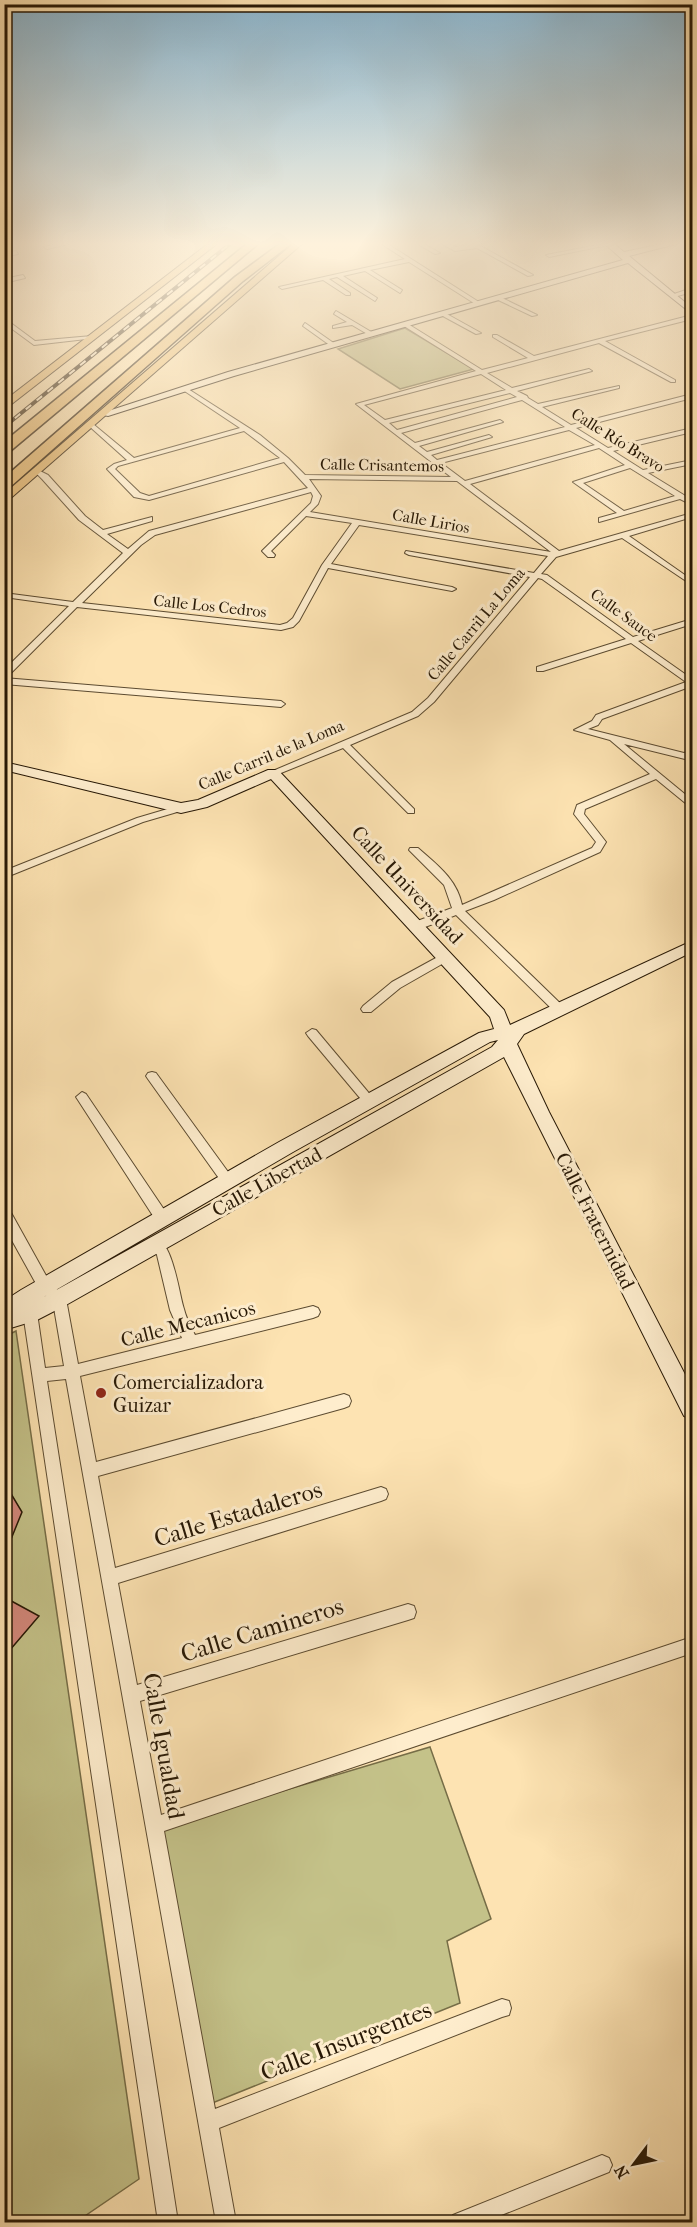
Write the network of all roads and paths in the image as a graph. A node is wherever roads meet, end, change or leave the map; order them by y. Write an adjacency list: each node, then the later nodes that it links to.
1 (81, 347): 22 (main road)
2 (128, 347): 34 (highway)
3 (163, 347): 45 (highway)
4 (168, 347): 12 (highway)
5 (180, 347): 12 (main road)
6 (326, 347): 17 (main road)
7 (443, 347): 13 (street, Calle Río Bravo)
8 (514, 347): 11 (street)
9 (577, 347): 11 (street)
10 (611, 347): 15 (street)
11 (533, 358): 13 (street)
12 (156, 368): 23 (main road)
13 (483, 371): 18 (street, Calle Río Bravo); 25 (street)
14 (589, 371): 18 (street)
15 (673, 381)
16 (617, 387): 21 (street)
17 (185, 388): 23 (main road); 28 (street)
18 (514, 390): 20 (street, Calle Río Bravo); 25 (street)
19 (693, 396): 27 (street)
20 (525, 397): 21 (street, Calle Río Bravo); 30 (street)
21 (539, 406): 27 (street, Calle Río Bravo)
22 (4, 407)
23 (104, 414): 26 (main road)
24 (500, 422): 32 (street)
25 (383, 423): 30 (street)
26 (92, 426): 37 (street); 41 (main road)
27 (570, 426): 33 (street, Calle Río Bravo); 38 (street)
28 (244, 429): 36 (street); 37 (street)
29 (693, 430): 33 (street, Calle Crisantemos)
30 (396, 432): 32 (street)
31 (489, 437): 35 (street)
32 (414, 445): 35 (street)
33 (604, 448): 40 (street, Calle Río Bravo); 44 (street, Calle Crisantemos)
34 (4, 449)
35 (426, 454): 38 (street)
36 (286, 459): 37 (street); 43 (street)
37 (132, 460)
38 (436, 462): 44 (street)
39 (693, 462): 42 (street)
40 (631, 465): 42 (street, Calle Río Bravo); 51 (street)
41 (38, 472): 48 (main road); 56 (street)
42 (642, 472): 47 (street, Calle Río Bravo)
43 (304, 477): 44 (street, Calle Crisantemos); 46 (street)
44 (462, 481): 61 (street)
45 (4, 485)
46 (314, 489): 50 (street); 58 (street)
47 (682, 496): 49 (street, Calle Río Bravo); 51 (street)
48 (4, 501)
49 (693, 503)
50 (304, 513): 55 (street, Calle Lirios); 60 (street)
51 (623, 514): 54 (street)
52 (693, 515): 57 (street)
53 (148, 519): 56 (street)
54 (602, 520)
55 (357, 522): 61 (street, Calle Lirios); 62 (street, Calle Los Cedros)
56 (102, 533): 58 (street)
57 (623, 535): 61 (street); 64 (street)
58 (128, 553): 67 (street)
59 (409, 553): 63 (street, Calle Sauce)
60 (271, 555)
61 (555, 555): 63 (street, Calle Carril La Loma)
62 (326, 565): 65 (street); 67 (street, Calle Los Cedros)
63 (536, 576): 69 (street, Calle Sauce); 75 (street, Calle Carril La Loma)
64 (693, 583)
65 (452, 589)
66 (4, 595): 67 (street, Calle Los Cedros)
67 (74, 604): 71 (street)
68 (693, 621): 69 (street)
69 (633, 640): 70 (street); 73 (street, Calle Sauce)
70 (540, 669)
71 (8, 670)
72 (4, 681): 74 (street)
73 (693, 683): 76 (street)
74 (281, 704)
75 (415, 714): 77 (street, Calle Carril de la Loma)
76 (612, 738): 78 (street); 81 (street)
77 (344, 744): 80 (street, Calle Carril de la Loma); 84 (street)
78 (689, 755)
79 (4, 766): 83 (main road)
80 (273, 773): 83 (main road, Calle Carril de la Loma); 88 (main road, Calle Universidad)
81 (657, 775): 82 (street); 87 (street)
82 (693, 804)
83 (181, 808): 86 (street, Calle Carril de la Loma)
84 (411, 811)
85 (414, 850): 87 (street)
86 (4, 875)
87 (458, 910): 88 (street); 92 (street)
88 (416, 926): 90 (main road, Calle Universidad)
89 (693, 946): 92 (main road, Calle Libertad)
90 (445, 957): 91 (street); 94 (main road, Calle Universidad)
91 (367, 1009)
92 (560, 1010): 94 (main road, Calle Libertad)
93 (312, 1033): 97 (street)
94 (509, 1033): 97 (main road, Calle Libertad); 101 (main road, Calle Libertad); 111 (main road, Calle Fraternidad)
95 (152, 1076): 98 (street)
96 (82, 1097): 100 (street)
97 (369, 1101): 98 (main road, Calle Libertad)
98 (227, 1180): 100 (main road, Calle Libertad)
99 (4, 1213): 102 (street)
100 (162, 1218): 102 (main road, Calle Libertad)
101 (156, 1243): 103 (main road, Calle Libertad); 107 (street)
102 (34, 1298): 103 (main road, Calle Libertad); 103 (street); 105 (main road, Calle Libertad); 106 (main road, Calle Libertad); 109 (street)
103 (59, 1299): 108 (street, Calle Igualdad)
104 (313, 1312): 107 (street, Calle Mecanicos)
105 (4, 1313)
106 (4, 1321)
107 (191, 1343): 108 (street, Calle Mecanicos)
108 (72, 1372): 109 (street, Calle Mecanicos); 112 (street, Calle Igualdad)
109 (40, 1376): 122 (street)
110 (344, 1401): 112 (street)
111 (693, 1409)
112 (90, 1471): 114 (street, Calle Igualdad)
113 (381, 1494): 114 (street, Calle Estadaleros)
114 (109, 1578): 117 (street, Calle Igualdad)
115 (408, 1612): 117 (street, Calle Camineros)
116 (693, 1645): 118 (street)
117 (131, 1695): 118 (street, Calle Igualdad)
118 (154, 1826): 120 (street, Calle Igualdad)
119 (502, 2008): 120 (street, Calle Insurgentes)
120 (208, 2122): 123 (street, Calle Igualdad)
121 (602, 2165): 124 (street)
122 (168, 2223)
123 (226, 2223)
124 (460, 2223)

